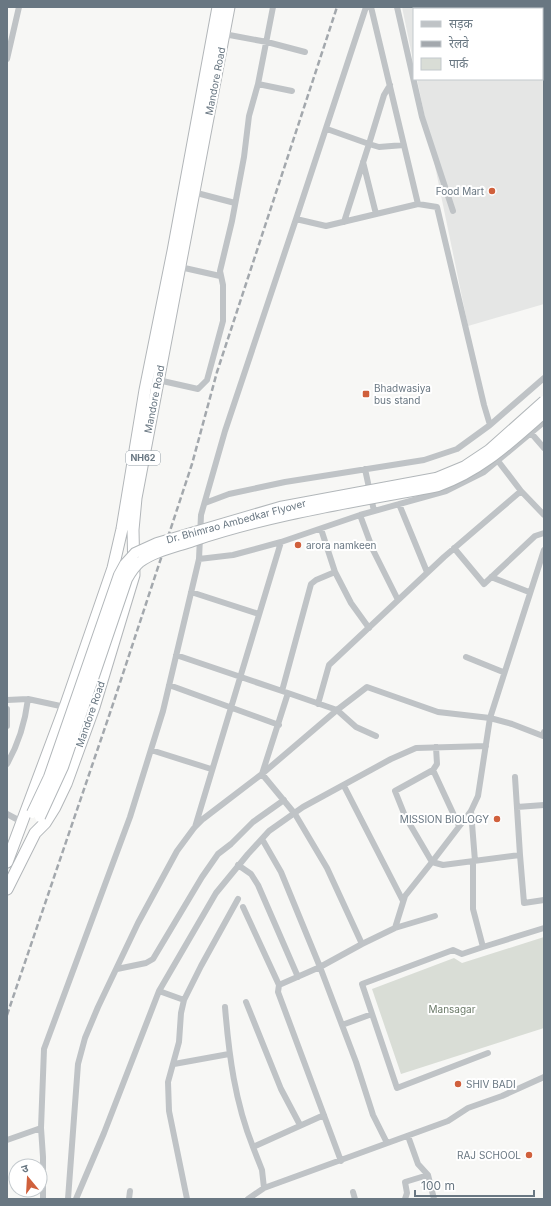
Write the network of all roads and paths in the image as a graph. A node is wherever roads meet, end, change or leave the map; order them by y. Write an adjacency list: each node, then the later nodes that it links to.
1 (19, 7): 11 (street)
2 (218, 7): 70 (highway, Mandore Road / NH62)
3 (228, 7): 8 (highway, Mandore Road / NH62)
4 (272, 7): 9 (street)
5 (366, 7): 17 (street)
6 (371, 7): 15 (street)
7 (397, 7): 12 (street)
8 (224, 34): 9 (street); 21 (highway, Mandore Road / NH62)
9 (266, 42): 10 (street); 14 (street)
10 (305, 52)
11 (7, 59)
12 (413, 77)
13 (414, 80): 24 (street)
14 (258, 84): 16 (street); 22 (street)
15 (390, 85): 18 (street); 19 (street)
16 (292, 91)
17 (327, 129): 18 (street); 26 (street)
18 (369, 144): 19 (street); 20 (street)
19 (404, 145): 23 (street)
20 (363, 162): 25 (street); 27 (street)
21 (193, 192): 22 (street); 28 (highway, Mandore Road / NH62)
22 (235, 203): 29 (street)
23 (418, 204): 25 (street); 35 (street)
24 (453, 211)
25 (376, 214): 27 (street)
26 (296, 219): 27 (street); 41 (street)
27 (344, 222)
28 (180, 267): 29 (street); 31 (highway, Mandore Road / NH62)
29 (220, 276): 31 (street)
30 (544, 378): 35 (street)
31 (158, 380): 103 (highway, Mandore Road / NH62)
32 (544, 401): 33 (main road, Dr. Bhimrao Ambedkar Flyover, bridge)
33 (544, 413)
34 (544, 422): 36 (street)
35 (490, 424): 39 (street)
36 (531, 433): 37 (street); 38 (street)
37 (544, 448)
38 (498, 461): 40 (street); 42 (street)
39 (364, 469): 41 (street); 43 (street)
40 (521, 491): 45 (street); 49 (street)
41 (204, 503): 51 (street)
42 (399, 504): 43 (street); 53 (street)
43 (374, 511): 44 (street)
44 (360, 515): 46 (street); 57 (street)
45 (544, 515)
46 (322, 528): 48 (street); 52 (street)
47 (544, 532): 54 (street)
48 (281, 542): 51 (street); 58 (street)
49 (454, 548): 53 (street); 54 (street)
50 (544, 550): 56 (street)
51 (199, 559): 55 (street)
52 (335, 572): 59 (street); 65 (street)
53 (427, 572): 57 (street)
54 (491, 577): 56 (street)
55 (191, 592): 58 (street); 60 (street)
56 (529, 592): 62 (street)
57 (398, 600): 59 (street)
58 (259, 614): 63 (street)
59 (369, 628): 69 (street)
60 (176, 655): 63 (street); 64 (street)
61 (466, 658): 62 (street)
62 (503, 672): 74 (street)
63 (240, 677): 65 (street); 71 (street)
64 (169, 685): 71 (street); 81 (street)
65 (282, 691): 66 (street)
66 (288, 694): 69 (street); 75 (street)
67 (7, 700): 68 (street)
68 (28, 700): 70 (street); 82 (street)
69 (318, 704): 73 (street)
70 (65, 707): 94 (highway, Mandore Road / NH62)
71 (230, 708): 75 (street); 83 (street)
72 (7, 709): 76 (street)
73 (337, 710): 74 (street); 78 (street); 85 (street)
74 (490, 718): 77 (street); 79 (street)
75 (279, 725): 85 (street)
76 (7, 726)
77 (544, 734)
78 (376, 736)
79 (486, 746): 80 (street); 91 (street)
80 (436, 747): 84 (street); 87 (street)
81 (151, 750): 83 (street); 129 (street)
82 (7, 764)
83 (211, 769): 96 (street)
84 (433, 770): 95 (street); 101 (street)
85 (262, 774): 88 (street); 96 (street)
86 (516, 777): 90 (street)
87 (344, 786): 93 (street); 106 (street)
88 (284, 800): 93 (street); 114 (street)
89 (544, 805): 90 (street)
90 (517, 807): 98 (street)
91 (471, 811): 95 (street); 99 (street)
92 (7, 814): 94 (street)
93 (295, 814): 97 (street); 111 (street)
94 (22, 822): 100 (highway, Mandore Road / NH62)
95 (459, 826): 101 (street)
96 (194, 828): 114 (street)
97 (262, 839): 102 (street); 113 (street)
98 (520, 855): 99 (street); 105 (street)
99 (474, 861): 101 (street); 112 (street)
100 (7, 862)
101 (432, 862): 106 (street)
102 (238, 865): 115 (street); 117 (street)
103 (7, 889)
104 (238, 899): 118 (street)
105 (544, 900)
106 (403, 901): 109 (street)
107 (243, 907): 116 (street)
108 (435, 916): 109 (street)
109 (395, 928): 111 (street)
110 (544, 928): 112 (street)
111 (362, 944): 113 (street)
112 (483, 947): 121 (street)
113 (320, 967): 115 (street); 122 (street)
114 (117, 969): 140 (street)
115 (298, 977): 116 (street)
116 (279, 985): 127 (street)
117 (159, 991): 118 (street); 141 (street)
118 (184, 1000): 125 (street)
119 (246, 1002): 128 (street)
120 (225, 1007): 124 (street)
121 (372, 1014): 122 (street); 123 (street)
122 (342, 1025): 132 (street)
123 (488, 1053)
124 (229, 1054): 125 (street); 133 (street)
125 (174, 1064): 143 (street)
126 (544, 1077): 130 (street)
127 (324, 1115): 128 (street); 134 (street)
128 (300, 1126): 133 (street)
129 (41, 1128): 131 (street); 139 (street)
130 (408, 1136): 132 (street); 135 (street)
131 (7, 1140)
132 (387, 1143): 134 (street)
133 (253, 1147): 136 (street)
134 (341, 1161): 136 (street)
135 (428, 1175): 146 (street); 147 (street)
136 (264, 1188): 144 (street)
137 (130, 1191): 142 (street)
138 (353, 1192): 145 (street)
139 (43, 1199)
140 (68, 1199)
141 (76, 1199)
142 (129, 1199)
143 (187, 1199)
144 (248, 1199)
145 (356, 1199)
146 (405, 1199)
147 (434, 1199)

